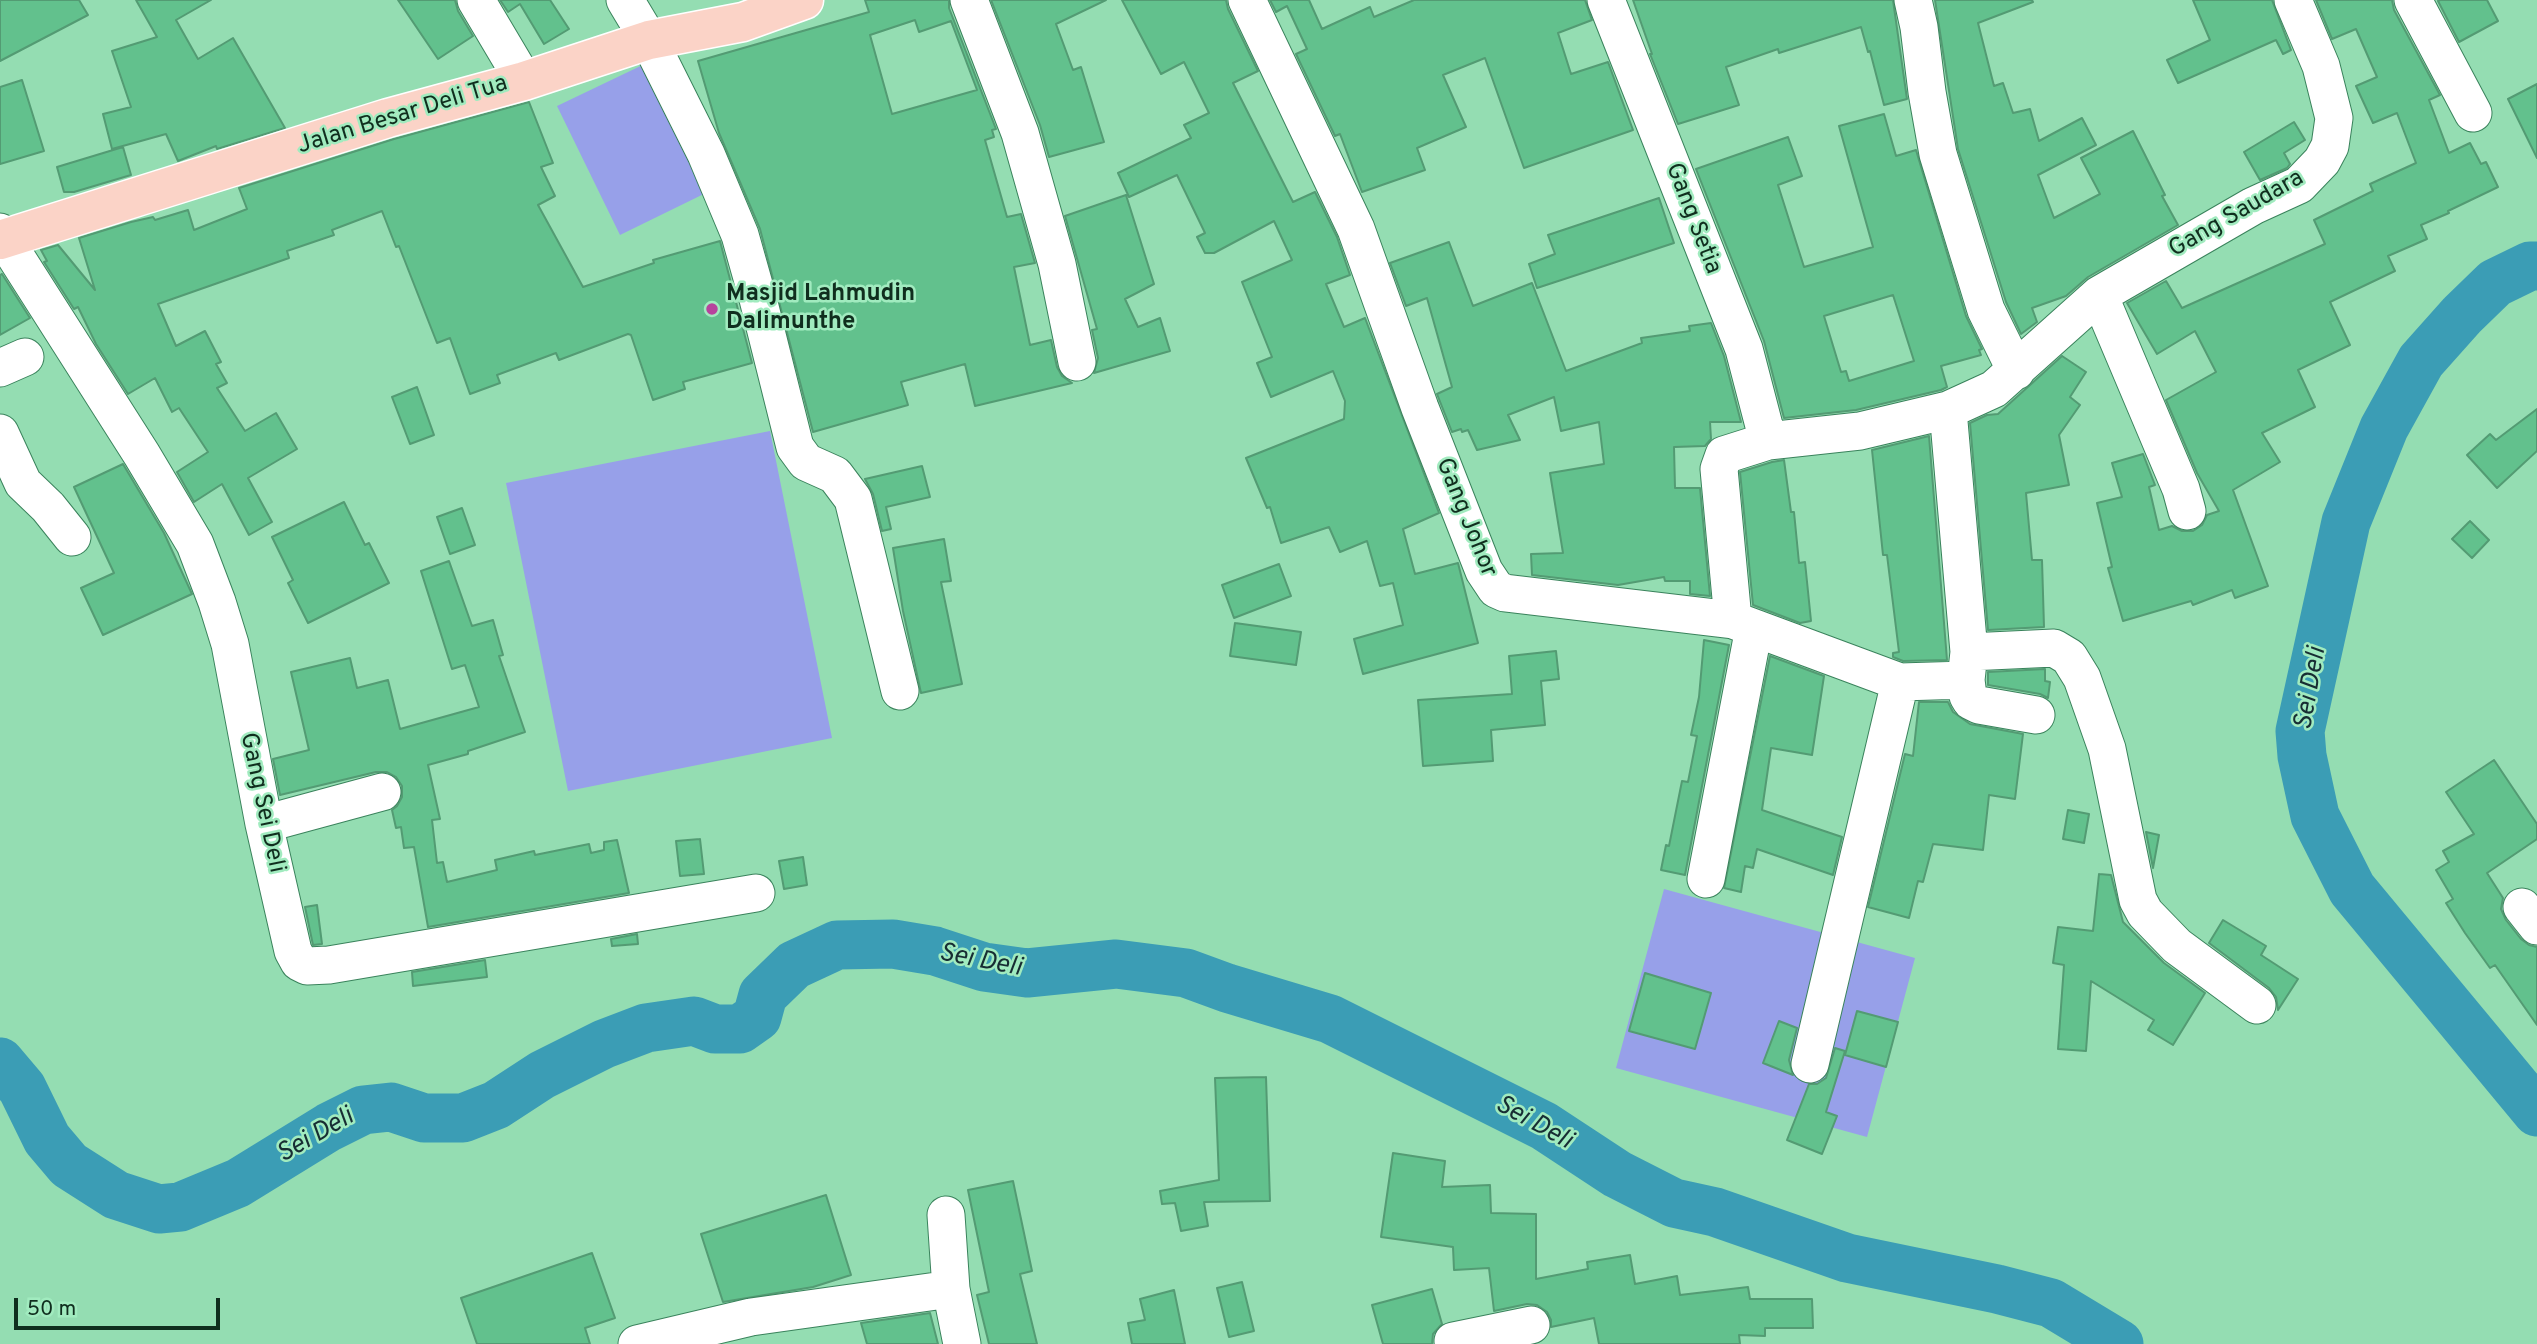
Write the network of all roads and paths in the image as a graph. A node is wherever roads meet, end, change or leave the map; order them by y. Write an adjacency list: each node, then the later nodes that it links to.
1 (477, 0): 11 (street)
2 (625, 0): 10 (street)
3 (804, 0): 10 (main road, Jalan Besar Deli Tua)
4 (969, 0): 15 (street)
5 (1247, 0): 22 (street, Gang Johor)
6 (1606, 0): 19 (street, Gang Setia)
7 (1913, 0): 16 (street)
8 (2293, 0): 14 (street, Gang Saudara)
9 (2413, 0): 12 (street)
10 (649, 40): 11 (main road, Jalan Besar Deli Tua); 25 (street)
11 (524, 81): 13 (main road, Jalan Besar Deli Tua)
12 (2473, 113)
13 (1, 237): 28 (street, Gang Sei Deli)
14 (2099, 295): 16 (street, Gang Saudara); 20 (street)
15 (1077, 362)
16 (2016, 371): 17 (street, Gang Saudara)
17 (1948, 410): 19 (street, Gang Saudara); 23 (street)
18 (0, 433): 21 (street)
19 (1768, 441): 22 (street, Gang Saudara)
20 (2187, 511)
21 (72, 537)
22 (1743, 624): 24 (street, Gang Johor); 29 (street, Gang Saudara)
23 (1967, 666): 24 (street, Gang Johor); 26 (street); 31 (street, Gang Johor)
24 (1900, 682): 32 (street)
25 (900, 691)
26 (2036, 715)
27 (382, 792): 28 (street)
28 (264, 824): 30 (street, Gang Sei Deli)
29 (1706, 879)
30 (756, 893)
31 (2257, 1005)
32 (1810, 1064)
33 (946, 1215): 34 (street)
34 (951, 1289): 37 (street); 38 (street)
35 (1532, 1328): 36 (street)
36 (1450, 1332)
37 (637, 1344)
38 (962, 1344)

